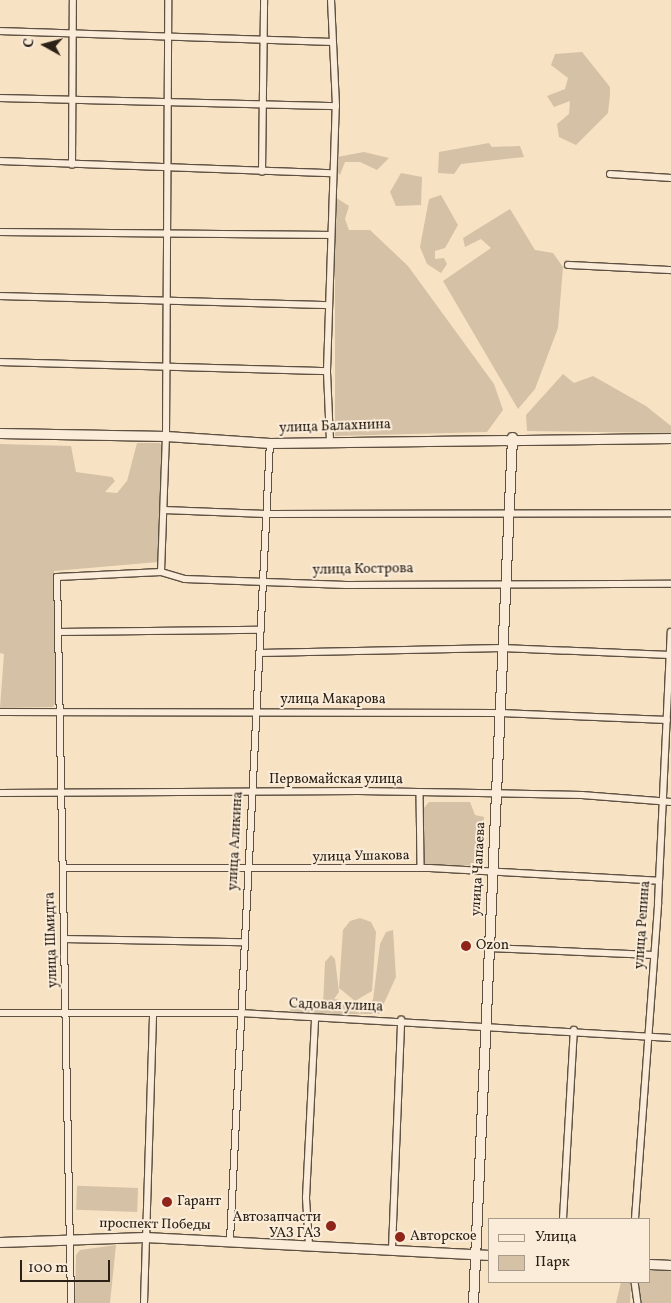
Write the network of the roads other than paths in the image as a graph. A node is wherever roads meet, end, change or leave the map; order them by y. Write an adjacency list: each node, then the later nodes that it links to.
1 (73, 0): 6 (street)
2 (168, 0): 7 (street)
3 (264, 0): 8 (street)
4 (331, 0): 9 (street)
5 (0, 31): 6 (street)
6 (73, 34): 7 (street); 11 (street)
7 (168, 37): 8 (street); 12 (street)
8 (263, 38): 9 (street); 13 (street)
9 (330, 42): 14 (street)
10 (0, 98): 11 (street)
11 (72, 99): 12 (street); 16 (street)
12 (167, 103): 13 (street); 17 (street)
13 (263, 105): 14 (street); 18 (street)
14 (336, 106): 19 (street)
15 (0, 161): 16 (street)
16 (72, 165): 17 (street)
17 (166, 169): 18 (street); 23 (street)
18 (262, 172): 19 (street)
19 (332, 173): 24 (street)
20 (610, 174): 21 (street)
21 (671, 178)
22 (0, 232): 23 (street)
23 (167, 233): 24 (street); 28 (street)
24 (330, 236): 29 (street)
25 (568, 265): 26 (street)
26 (671, 270)
27 (0, 296): 28 (street)
28 (166, 302): 29 (street); 31 (street)
29 (329, 306): 32 (street)
30 (0, 362): 31 (street)
31 (166, 365): 32 (street); 34 (street)
32 (327, 371): 37 (street)
33 (0, 433): 34 (street, улица Балахнина)
34 (166, 436): 38 (street, улица Балахнина); 39 (street)
35 (512, 437): 36 (street, улица Балахнина); 37 (street, улица Балахнина); 42 (street, улица Чапаева)
36 (671, 438)
37 (330, 441): 38 (street, улица Балахнина)
38 (270, 443): 41 (street, улица Аликина)
39 (164, 510): 41 (street); 43 (street)
40 (671, 513): 42 (street)
41 (266, 514): 42 (street); 45 (street, улица Аликина)
42 (508, 514): 46 (street, улица Чапаева)
43 (160, 572): 44 (street, улица Кострова); 45 (street, улица Кострова)
44 (57, 577): 49 (street, улица Шмидта)
45 (264, 580): 46 (street, улица Кострова); 48 (street, улица Аликина)
46 (505, 584): 47 (street, улица Кострова); 51 (street, улица Чапаева)
47 (671, 584)
48 (262, 630): 49 (street); 52 (street, улица Аликина)
49 (58, 632): 54 (street, улица Шмидта)
50 (671, 632): 53 (street, улица Репина)
51 (502, 648): 52 (street); 53 (street); 56 (street, улица Чапаева)
52 (260, 653): 57 (street, улица Аликина)
53 (670, 655): 58 (street, улица Репина)
54 (59, 711): 55 (street, улица Макарова); 57 (street, улица Макарова); 60 (street, улица Шмидта)
55 (0, 712)
56 (500, 713): 57 (street, улица Макарова); 58 (street, улица Макарова); 64 (street, улица Чапаева)
57 (255, 714): 61 (street, улица Аликина)
58 (666, 720): 59 (street, улица Репина)
59 (668, 730): 65 (street, улица Репина)
60 (61, 790): 61 (street, Первомайская улица); 62 (street, Первомайская улица); 67 (street, улица Шмидта)
61 (251, 792): 63 (street, Первомайская улица); 69 (street, улица Аликина)
62 (0, 793)
63 (420, 793): 64 (street, Первомайская улица); 68 (street)
64 (496, 794): 65 (street, Первомайская улица); 70 (street, улица Чапаева)
65 (662, 802): 66 (street, Первомайская улица); 71 (street, улица Репина)
66 (671, 802)
67 (63, 868): 69 (street, улица Ушакова); 72 (street, улица Шмидта)
68 (421, 868): 69 (street, улица Ушакова); 70 (street, улица Ушакова)
69 (247, 870): 73 (street, улица Аликина)
70 (492, 870): 71 (street, улица Ушакова); 74 (street, улица Чапаева)
71 (659, 881): 75 (street, улица Репина)
72 (64, 939): 73 (street); 77 (street, улица Шмидта)
73 (243, 942): 78 (street, улица Аликина)
74 (489, 948): 75 (street); 82 (street, улица Чапаева)
75 (653, 955): 84 (street, улица Репина)
76 (0, 1013): 77 (street, Садовая улица)
77 (68, 1013): 79 (street, Садовая улица); 89 (street, улица Шмидта)
78 (240, 1013): 79 (street, Садовая улица); 80 (street, Садовая улица); 90 (street, улица Аликина)
79 (153, 1014): 88 (street)
80 (315, 1020): 81 (street, Садовая улица); 92 (street)
81 (401, 1020): 82 (street, Садовая улица); 93 (street)
82 (486, 1028): 83 (street, Садовая улица); 94 (street, улица Чапаева)
83 (574, 1030): 84 (street, Садовая улица); 86 (street)
84 (646, 1036): 85 (street, Садовая улица); 87 (street, улица Репина)
85 (671, 1038)
86 (563, 1218)
87 (634, 1218)
88 (145, 1236): 89 (street, проспект Победы); 90 (street, проспект Победы); 100 (street)
89 (70, 1239): 91 (street, проспект Победы); 99 (street, улица Шмидта)
90 (230, 1240): 92 (street, проспект Победы)
91 (0, 1242)
92 (309, 1245): 93 (street, проспект Победы)
93 (392, 1249): 94 (street, проспект Победы)
94 (476, 1254): 95 (street, проспект Победы); 101 (street, улица Чапаева)
95 (488, 1255)
96 (651, 1264): 97 (street)
97 (671, 1266)
98 (635, 1283): 102 (street)
99 (70, 1303)
100 (144, 1303)
101 (473, 1303)
102 (638, 1303)

